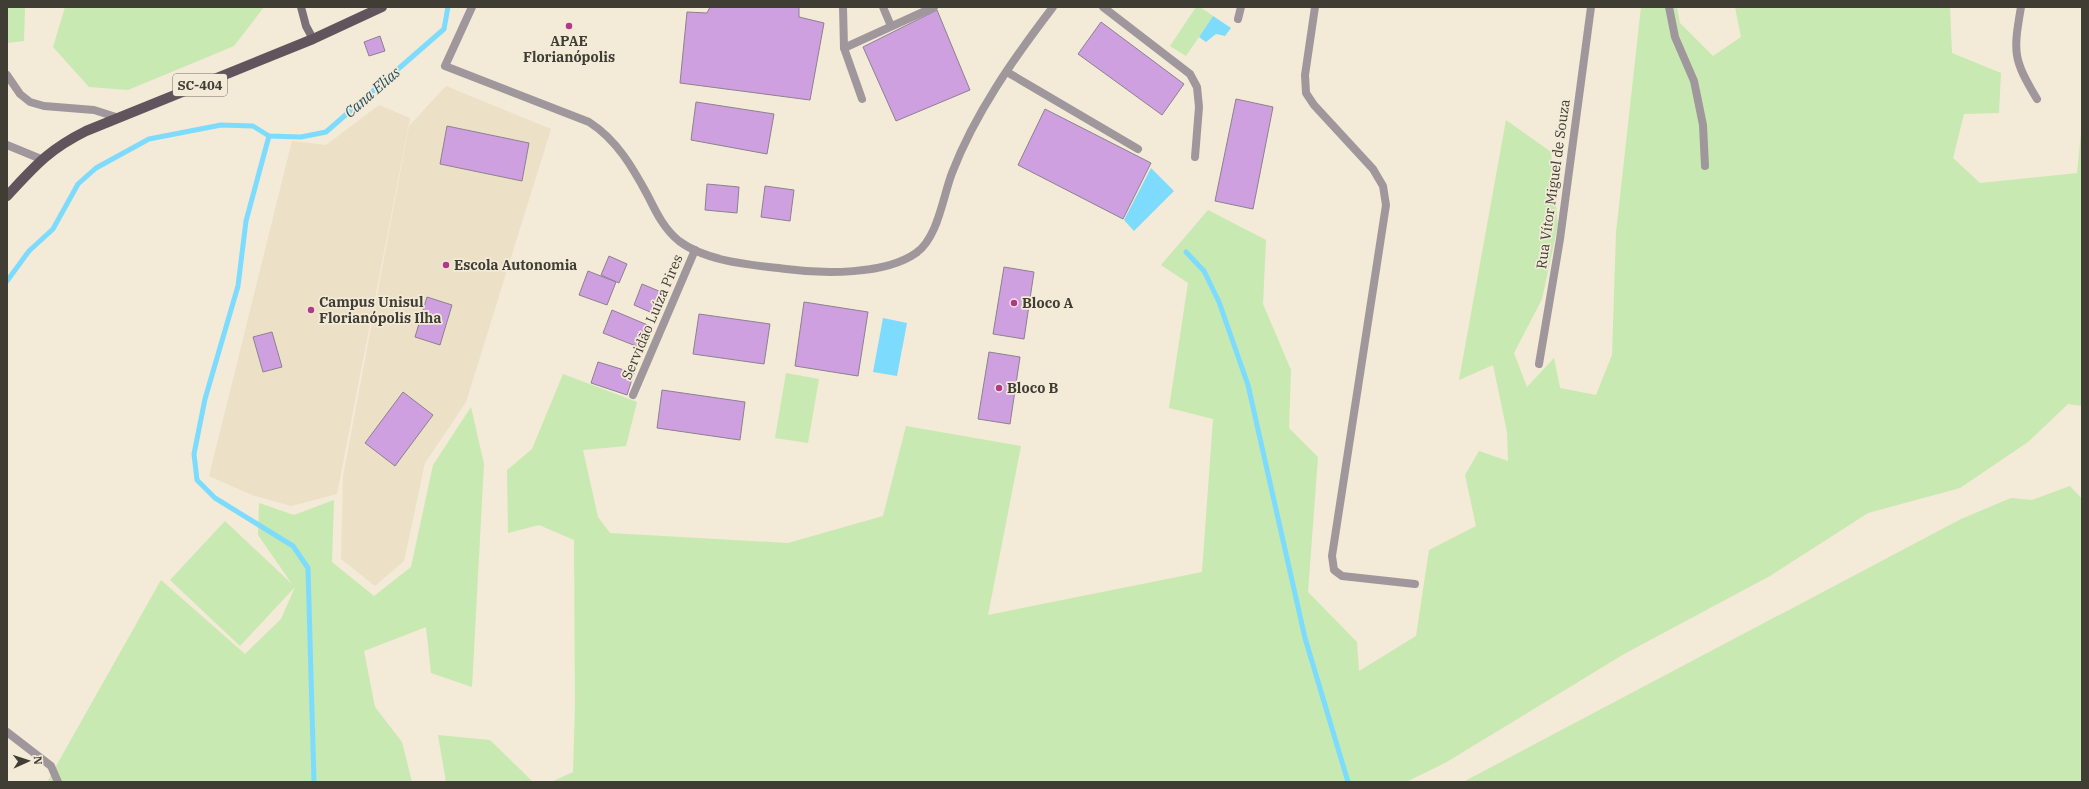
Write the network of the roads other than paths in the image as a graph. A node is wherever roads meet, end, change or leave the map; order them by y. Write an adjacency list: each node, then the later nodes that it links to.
1 (300, 7): 16 (main road)
2 (382, 7): 16 (main road, SC-404)
3 (472, 7): 29 (street)
4 (843, 7): 17 (street)
5 (883, 7): 15 (street)
6 (934, 7): 15 (street)
7 (1053, 7): 18 (street)
8 (1103, 7): 25 (street)
9 (1241, 7): 14 (street)
10 (1315, 7): 32 (street)
11 (1591, 7): 30 (street, Rua Vítor Miguel de Souza)
12 (1669, 7): 27 (street)
13 (2021, 7): 21 (street)
14 (1238, 19)
15 (891, 26): 17 (street)
16 (313, 39): 22 (main road, SC-404)
17 (844, 48): 20 (street)
18 (1007, 72): 24 (street); 29 (street)
19 (7, 75): 22 (street)
20 (862, 99)
21 (2037, 99)
22 (119, 118): 26 (main road, SC-404)
23 (7, 145): 26 (street)
24 (1138, 149)
25 (1195, 157)
26 (41, 159): 28 (main road, SC-404)
27 (1705, 166)
28 (7, 196)
29 (694, 250): 31 (street, Servidão Luíza Pires)
30 (1539, 364)
31 (632, 395)
32 (1415, 584)
33 (7, 732): 34 (street)
34 (58, 782)

